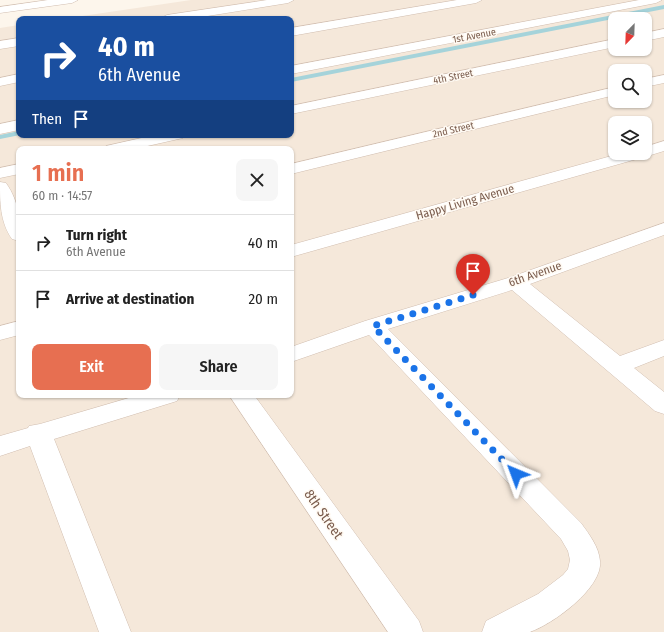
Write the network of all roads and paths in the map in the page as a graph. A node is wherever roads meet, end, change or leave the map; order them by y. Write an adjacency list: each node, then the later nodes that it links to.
1 (72, 0): 6 (street)
2 (288, 0): 8 (street)
3 (476, 0): 9 (street)
4 (656, 0): 7 (street, 1st Avenue)
5 (587, 2): 7 (street)
6 (0, 10)
7 (606, 10): 15 (street, 1st Avenue)
8 (186, 16)
9 (294, 31)
10 (664, 33): 11 (street)
11 (652, 36)
12 (16, 42): 14 (street)
13 (608, 44): 21 (street, 4th Street)
14 (0, 45)
15 (294, 69)
16 (16, 79): 18 (street)
17 (664, 79): 19 (street)
18 (0, 82)
19 (652, 82)
20 (608, 93): 29 (street, 2nd Street)
21 (294, 109)
22 (16, 126): 23 (street)
23 (0, 129)
24 (163, 138): 25 (street)
25 (126, 146)
26 (664, 146): 27 (street)
27 (652, 150)
28 (615, 160): 35 (street, Happy Living Avenue)
29 (294, 168)
30 (16, 170): 31 (street)
31 (0, 173)
32 (0, 187): 33 (street)
33 (16, 227)
34 (664, 229): 36 (street, 6th Avenue)
35 (294, 250)
36 (515, 282): 37 (street, 6th Avenue); 42 (street)
37 (373, 326): 41 (street, 6th Avenue); 50 (street)
38 (16, 329): 39 (street)
39 (0, 333)
40 (664, 347): 42 (street)
41 (294, 354)
42 (617, 366): 45 (street)
43 (158, 398): 46 (street)
44 (243, 398): 49 (street, 8th Street)
45 (664, 406)
46 (38, 433): 47 (street); 48 (street)
47 (0, 446)
48 (115, 632)
49 (407, 632)
50 (498, 632)

